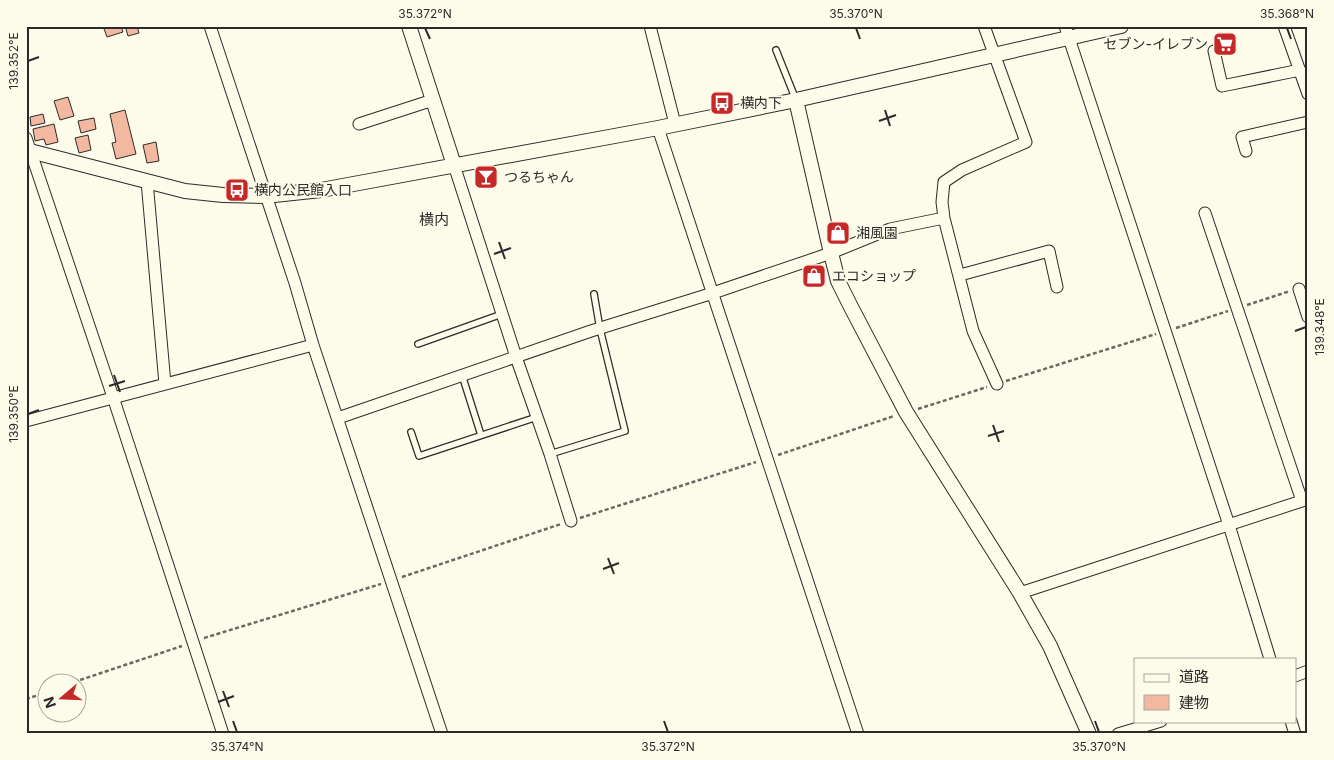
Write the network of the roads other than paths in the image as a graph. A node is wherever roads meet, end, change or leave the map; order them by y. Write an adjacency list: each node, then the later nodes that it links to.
1 (210, 26): 23 (street)
2 (410, 26): 13 (street)
3 (650, 26): 17 (street)
4 (984, 26): 10 (street)
5 (1122, 26): 7 (street)
6 (1284, 26): 11 (street)
7 (1067, 32): 10 (street); 50 (street)
8 (776, 50): 14 (lane)
9 (1214, 51): 11 (street)
10 (994, 54): 14 (street); 25 (street)
11 (1304, 77): 12 (street)
12 (1308, 94)
13 (433, 100): 16 (street); 21 (street)
14 (796, 100): 17 (street); 26 (street)
15 (1308, 122): 20 (street)
16 (359, 124)
17 (675, 124): 18 (street)
18 (658, 128): 21 (street); 30 (street)
19 (28, 146): 22 (street); 41 (street)
20 (1246, 151)
21 (454, 165): 23 (street); 32 (street)
22 (147, 181): 23 (street); 39 (street)
23 (265, 196): 36 (street)
24 (1205, 213): 48 (street)
25 (944, 218): 26 (street); 27 (street)
26 (831, 253): 30 (street); 51 (street)
27 (960, 275): 28 (street); 40 (street)
28 (1057, 287)
29 (1299, 289): 33 (street)
30 (713, 293): 34 (street); 59 (street)
31 (594, 294): 34 (lane)
32 (502, 314): 35 (lane); 37 (street)
33 (1308, 317)
34 (600, 329): 37 (street); 47 (lane)
35 (418, 344)
36 (313, 345): 39 (street); 43 (street)
37 (516, 357): 38 (street); 42 (street)
38 (462, 375): 43 (street); 46 (lane)
39 (165, 384): 41 (street)
40 (998, 384)
41 (113, 397): 44 (street); 57 (street)
42 (537, 417): 46 (lane); 47 (street)
43 (338, 418): 58 (street)
44 (26, 420)
45 (411, 432): 46 (lane)
46 (480, 435)
47 (550, 454): 49 (street)
48 (1305, 500): 50 (street)
49 (571, 521)
50 (1229, 525): 51 (street); 52 (street)
51 (1020, 593): 60 (street)
52 (1270, 658)
53 (1308, 671): 54 (street)
54 (1296, 676)
55 (1158, 722): 61 (street)
56 (1290, 722): 62 (street)
57 (223, 734)
58 (442, 734)
59 (858, 734)
60 (1088, 734)
61 (1118, 734)
62 (1295, 734)

